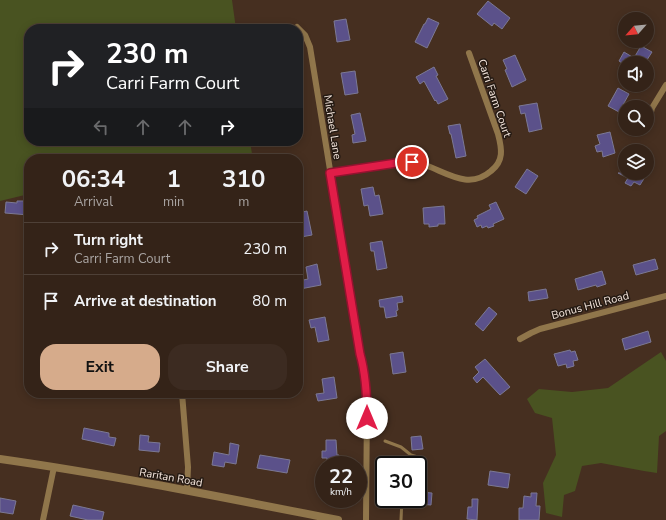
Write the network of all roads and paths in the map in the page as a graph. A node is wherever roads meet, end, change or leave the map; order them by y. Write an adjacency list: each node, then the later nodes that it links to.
1 (303, 33): 5 (street, Michael Lane)
2 (469, 53): 5 (street, Carri Farm Court)
3 (666, 85): 4 (street)
4 (654, 105)
5 (330, 173): 17 (street, Michael Lane)
6 (666, 296): 7 (street, Bonus Hill Road)
7 (520, 339)
8 (182, 398): 13 (street)
9 (385, 441): 10 (lane)
10 (414, 456)
11 (0, 459): 12 (street, Raritan Road)
12 (54, 467): 13 (street, Raritan Road); 15 (street)
13 (187, 491): 16 (street, Raritan Road)
14 (402, 508): 18 (lane)
15 (43, 520)
16 (338, 520)
17 (366, 520)
18 (401, 520)

